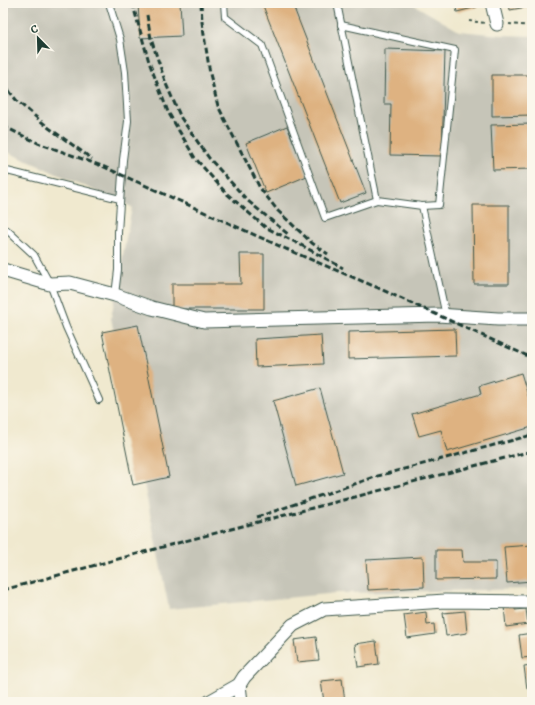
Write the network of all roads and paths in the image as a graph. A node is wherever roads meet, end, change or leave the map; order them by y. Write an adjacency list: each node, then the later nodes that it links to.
1 (109, 3): 8 (lane)
2 (224, 3): 9 (lane)
3 (336, 3): 6 (lane)
4 (492, 3): 5 (street)
5 (497, 24)
6 (341, 25): 9 (lane); 10 (lane)
7 (3, 170): 8 (lane)
8 (120, 198): 14 (lane)
9 (377, 200): 10 (lane)
10 (422, 206): 15 (lane)
11 (3, 229): 13 (lane)
12 (3, 270): 13 (street)
13 (50, 284): 14 (street); 17 (lane)
14 (115, 295): 15 (street)
15 (446, 316): 16 (street)
16 (532, 320)
17 (99, 400)
18 (532, 602): 19 (street)
19 (239, 685): 20 (street); 21 (street)
20 (209, 702)
21 (241, 702)

